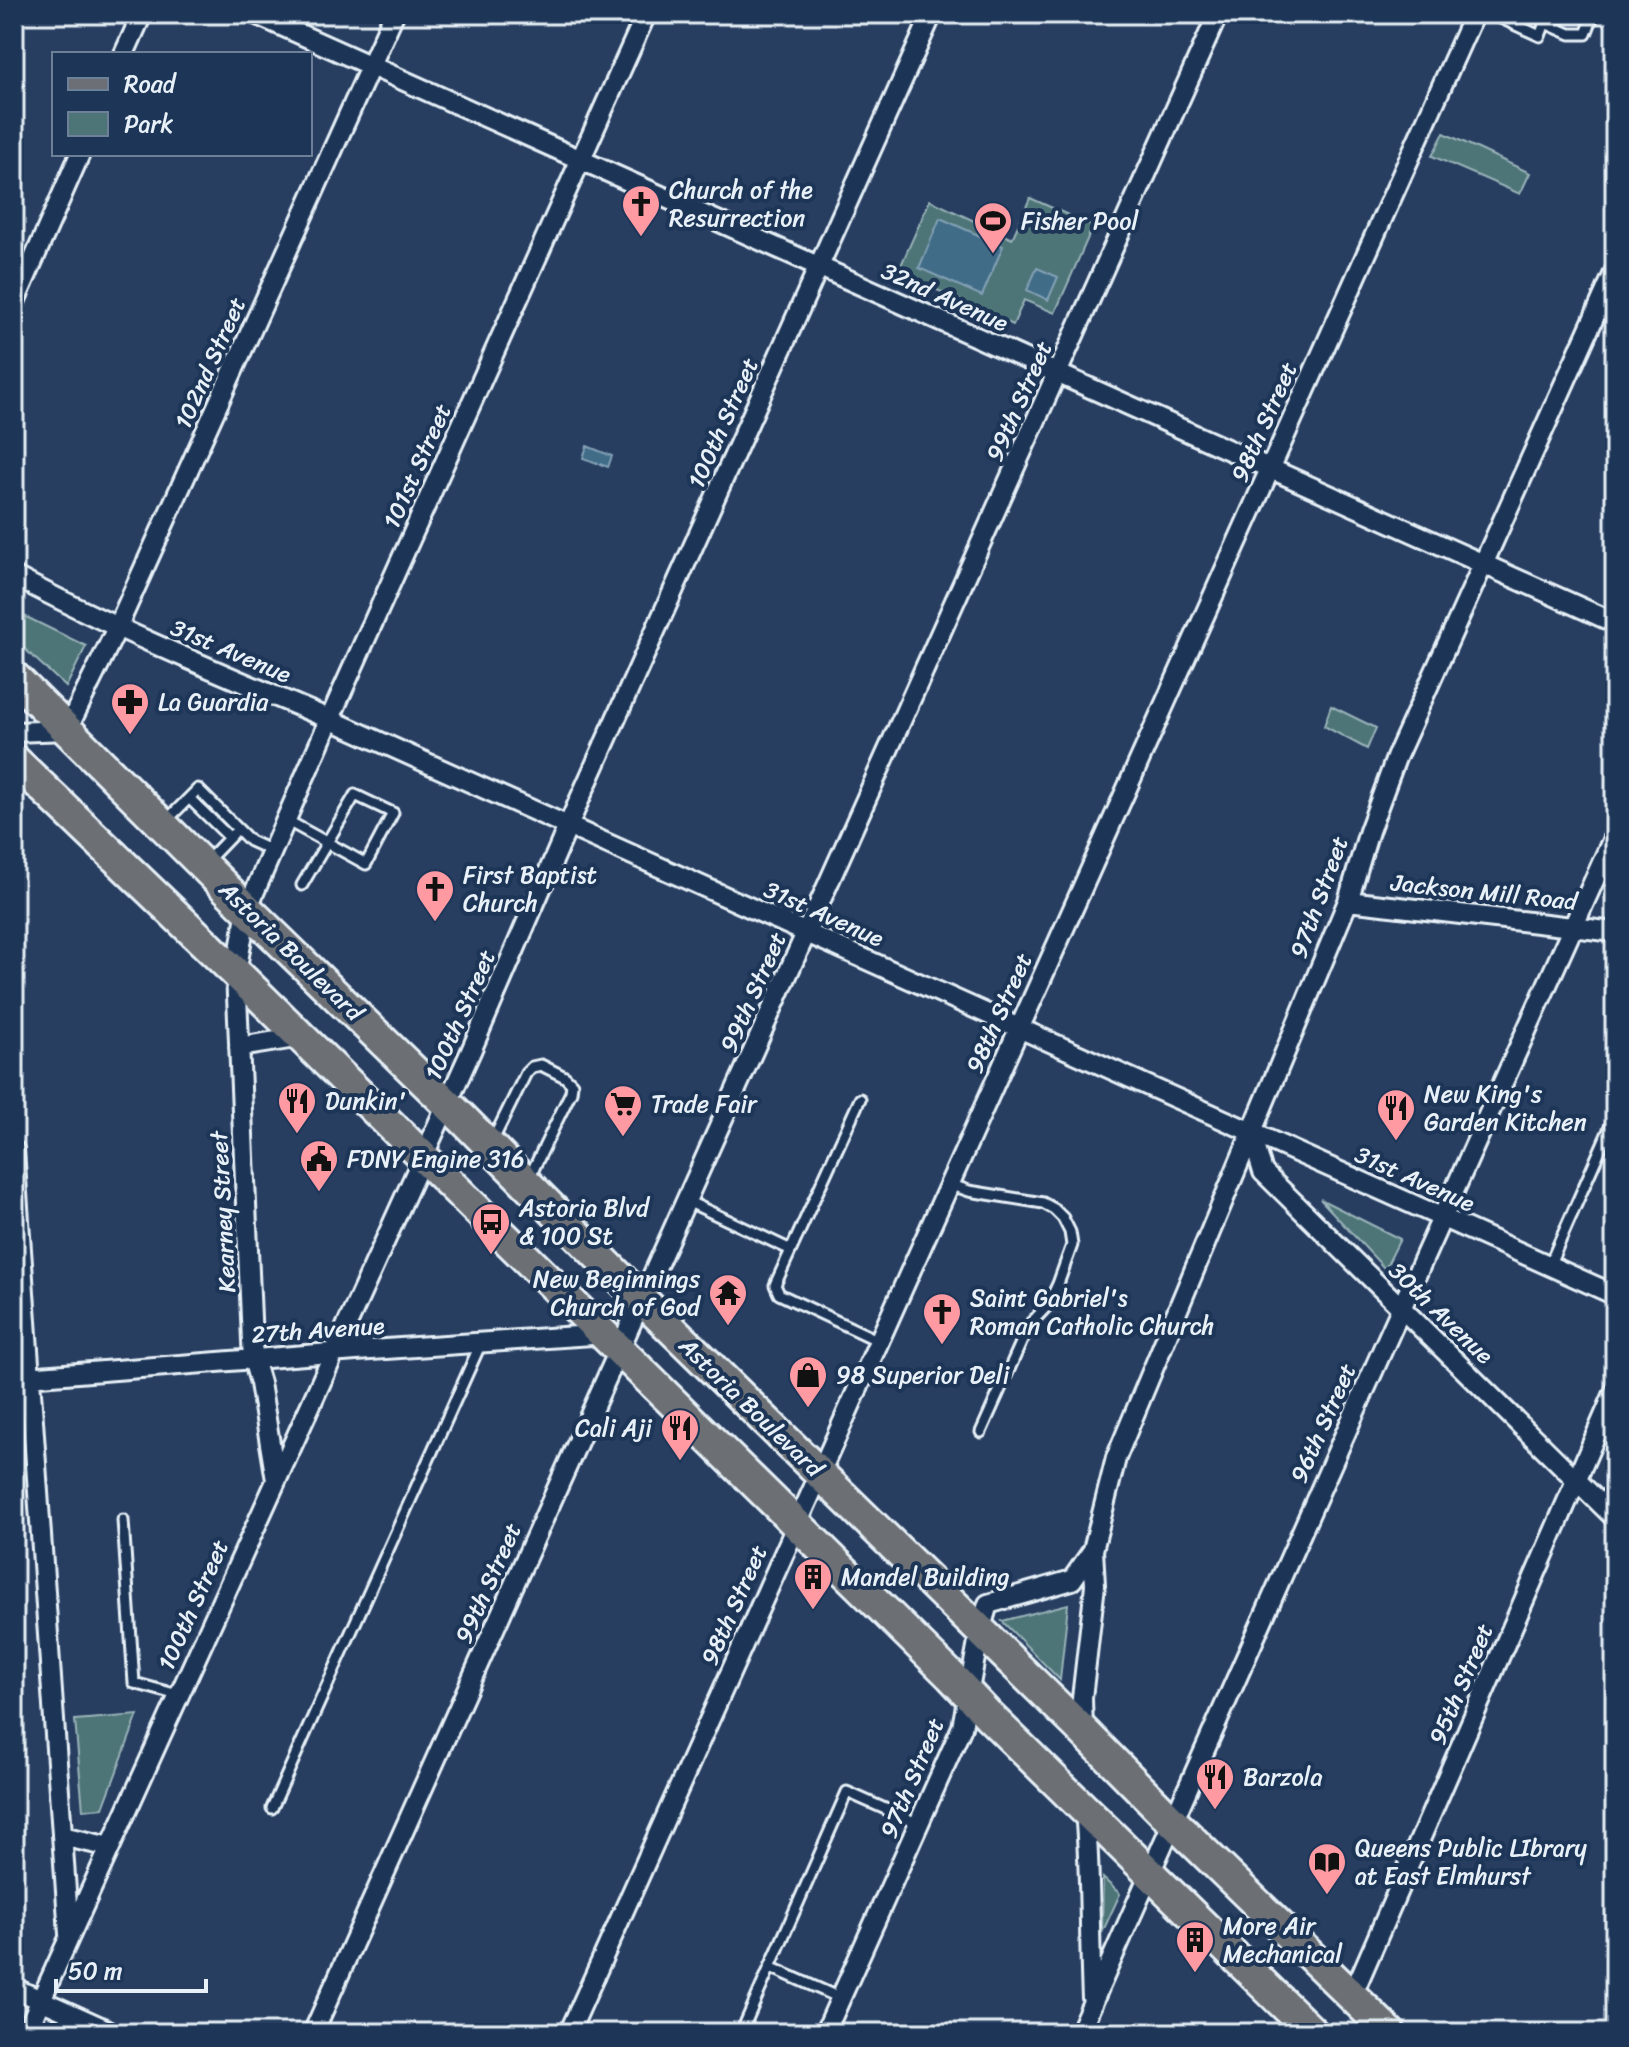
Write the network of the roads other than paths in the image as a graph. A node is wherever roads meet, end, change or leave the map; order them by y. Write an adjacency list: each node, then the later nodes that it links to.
1 (142, 14): 13 (street)
2 (255, 14): 14 (street, 32nd Avenue)
3 (394, 14): 14 (street, 102nd Street)
4 (646, 14): 16 (street, 101st Street)
5 (932, 14): 17 (street, 100th Street)
6 (1218, 14): 20 (street, 99th Street)
7 (1474, 14): 21 (street, 98th Street)
8 (1492, 14): 12 (lane)
9 (1555, 14): 12 (lane)
10 (1566, 14): 12 (lane)
11 (1594, 14): 12 (lane)
12 (1544, 17)
13 (125, 52)
14 (371, 67): 16 (street, 32nd Avenue); 25 (street, 102nd Street)
15 (79, 156): 19 (street)
16 (581, 160): 17 (street, 32nd Avenue); 27 (street, 101st Street)
17 (819, 266): 20 (street, 32nd Avenue); 34 (street, 100th Street)
18 (1615, 271): 22 (street, 97th Street)
19 (14, 304)
20 (1057, 374): 21 (street, 32nd Avenue); 46 (street, 99th Street)
21 (1270, 468): 22 (street, 32nd Avenue); 49 (street, 98th Street)
22 (1483, 564): 24 (street, 32nd Avenue); 42 (street, 97th Street)
23 (14, 576): 25 (street, 31st Avenue)
24 (1615, 623)
25 (117, 628): 27 (street, 31st Avenue); 28 (street, 102nd Street)
26 (14, 677): 28 (main road, Astoria Boulevard)
27 (329, 719): 32 (street, 101st Street); 34 (street, 31st Avenue)
28 (67, 730): 29 (street); 33 (main road, Astoria Boulevard)
29 (14, 732)
30 (14, 760): 48 (main road)
31 (189, 798): 33 (lane); 35 (lane); 37 (lane)
32 (286, 820): 38 (lane); 39 (street, 101st Street)
33 (163, 824): 40 (main road, Astoria Boulevard)
34 (568, 826): 46 (street, 31st Avenue); 53 (street, 100th Street)
35 (238, 828): 37 (lane); 39 (lane)
36 (1615, 834): 44 (street, 96th Street)
37 (229, 837): 40 (lane)
38 (328, 842): 38 (lane); 41 (lane)
39 (272, 851): 43 (street, 101st Street)
40 (204, 865): 43 (main road, Astoria Boulevard)
41 (302, 885)
42 (1348, 901): 44 (street, Jackson Mill Road); 55 (street, 97th Street)
43 (247, 909): 47 (street, 101st Street); 53 (main road, Astoria Boulevard)
44 (1573, 926): 45 (street, Jackson Mill Road); 62 (street, 96th Street)
45 (1615, 932)
46 (806, 933): 49 (street, 31st Avenue); 61 (street, 99th Street)
47 (241, 940): 48 (street, Kearney Street)
48 (236, 973): 50 (main road); 51 (street, Kearney Street)
49 (1018, 1028): 55 (street, 31st Avenue); 60 (street, 98th Street)
50 (301, 1037): 51 (street); 58 (main road)
51 (239, 1047): 72 (street, Kearney Street)
52 (860, 1099): 63 (lane)
53 (447, 1103): 56 (main road, Astoria Boulevard); 58 (street, 100th Street)
54 (1615, 1116): 64 (lane)
55 (1251, 1132): 62 (street, 31st Avenue); 67 (street, 30th Avenue); 82 (street, 97th Street)
56 (490, 1147): 59 (main road, Astoria Boulevard); 59 (lane)
57 (14, 1150): 73 (street)
58 (423, 1156): 68 (main road); 71 (street, 100th Street)
59 (527, 1183): 66 (main road, Astoria Boulevard)
60 (949, 1184): 69 (street, 98th Street); 75 (lane)
61 (685, 1200): 63 (lane); 66 (street, 99th Street)
62 (1441, 1217): 64 (street, 31st Avenue); 67 (street, 96th Street)
63 (791, 1250): 69 (lane)
64 (1549, 1266): 65 (street, 31st Avenue)
65 (1615, 1295)
66 (641, 1299): 68 (street, 99th Street); 76 (main road, Astoria Boulevard)
67 (1401, 1307): 77 (street, 30th Avenue); 89 (street, 96th Street)
68 (616, 1339): 70 (street, 27th Avenue); 81 (main road); 103 (street, 99th Street)
69 (879, 1341): 76 (street, 98th Street)
70 (481, 1343): 71 (street, 27th Avenue); 87 (lane)
71 (334, 1353): 72 (street, 27th Avenue); 78 (street, 100th Street)
72 (253, 1359): 73 (street, 27th Avenue); 78 (street, Kearney Street)
73 (22, 1378): 91 (street)
74 (1615, 1391): 77 (street, 95th Street)
75 (981, 1432)
76 (819, 1474): 81 (street, 98th Street); 83 (main road, Astoria Boulevard)
77 (1576, 1478): 79 (street, 30th Avenue); 97 (street, 95th Street)
78 (276, 1480): 85 (street, 100th Street)
79 (1615, 1518)
80 (123, 1520): 85 (lane)
81 (796, 1525): 84 (main road); 104 (street, 98th Street)
82 (1093, 1550): 83 (street, 97th Street); 86 (street, 97th Street)
83 (980, 1631): 84 (street, 97th Street); 86 (main road, Astoria Boulevard)
84 (969, 1694): 88 (main road); 90 (street, 97th Street)
85 (178, 1695): 92 (street, 100th Street)
86 (1083, 1731): 89 (main road, Astoria Boulevard)
87 (272, 1808)
88 (1085, 1809): 93 (main road); 100 (street)
89 (1172, 1821): 93 (street, 96th Street); 97 (main road, Astoria Boulevard)
90 (919, 1824): 95 (lane); 98 (street, 97th Street)
91 (62, 1836): 92 (street); 94 (street)
92 (110, 1847): 94 (street, 100th Street)
93 (1151, 1874): 100 (street, 96th Street); 108 (main road)
94 (69, 1936): 99 (street, 100th Street)
95 (770, 1967): 98 (lane); 105 (lane)
96 (14, 1988): 99 (street)
97 (1352, 1996): 109 (main road, Astoria Boulevard)
98 (840, 1998): 106 (street, 97th Street)
99 (41, 2000): 101 (street, 100th Street); 102 (street)
100 (1092, 2004): 107 (street, 96th Street)
101 (26, 2033)
102 (114, 2033)
103 (313, 2033)
104 (569, 2033)
105 (741, 2033)
106 (825, 2033)
107 (1079, 2033)
108 (1313, 2033)
109 (1390, 2033)

